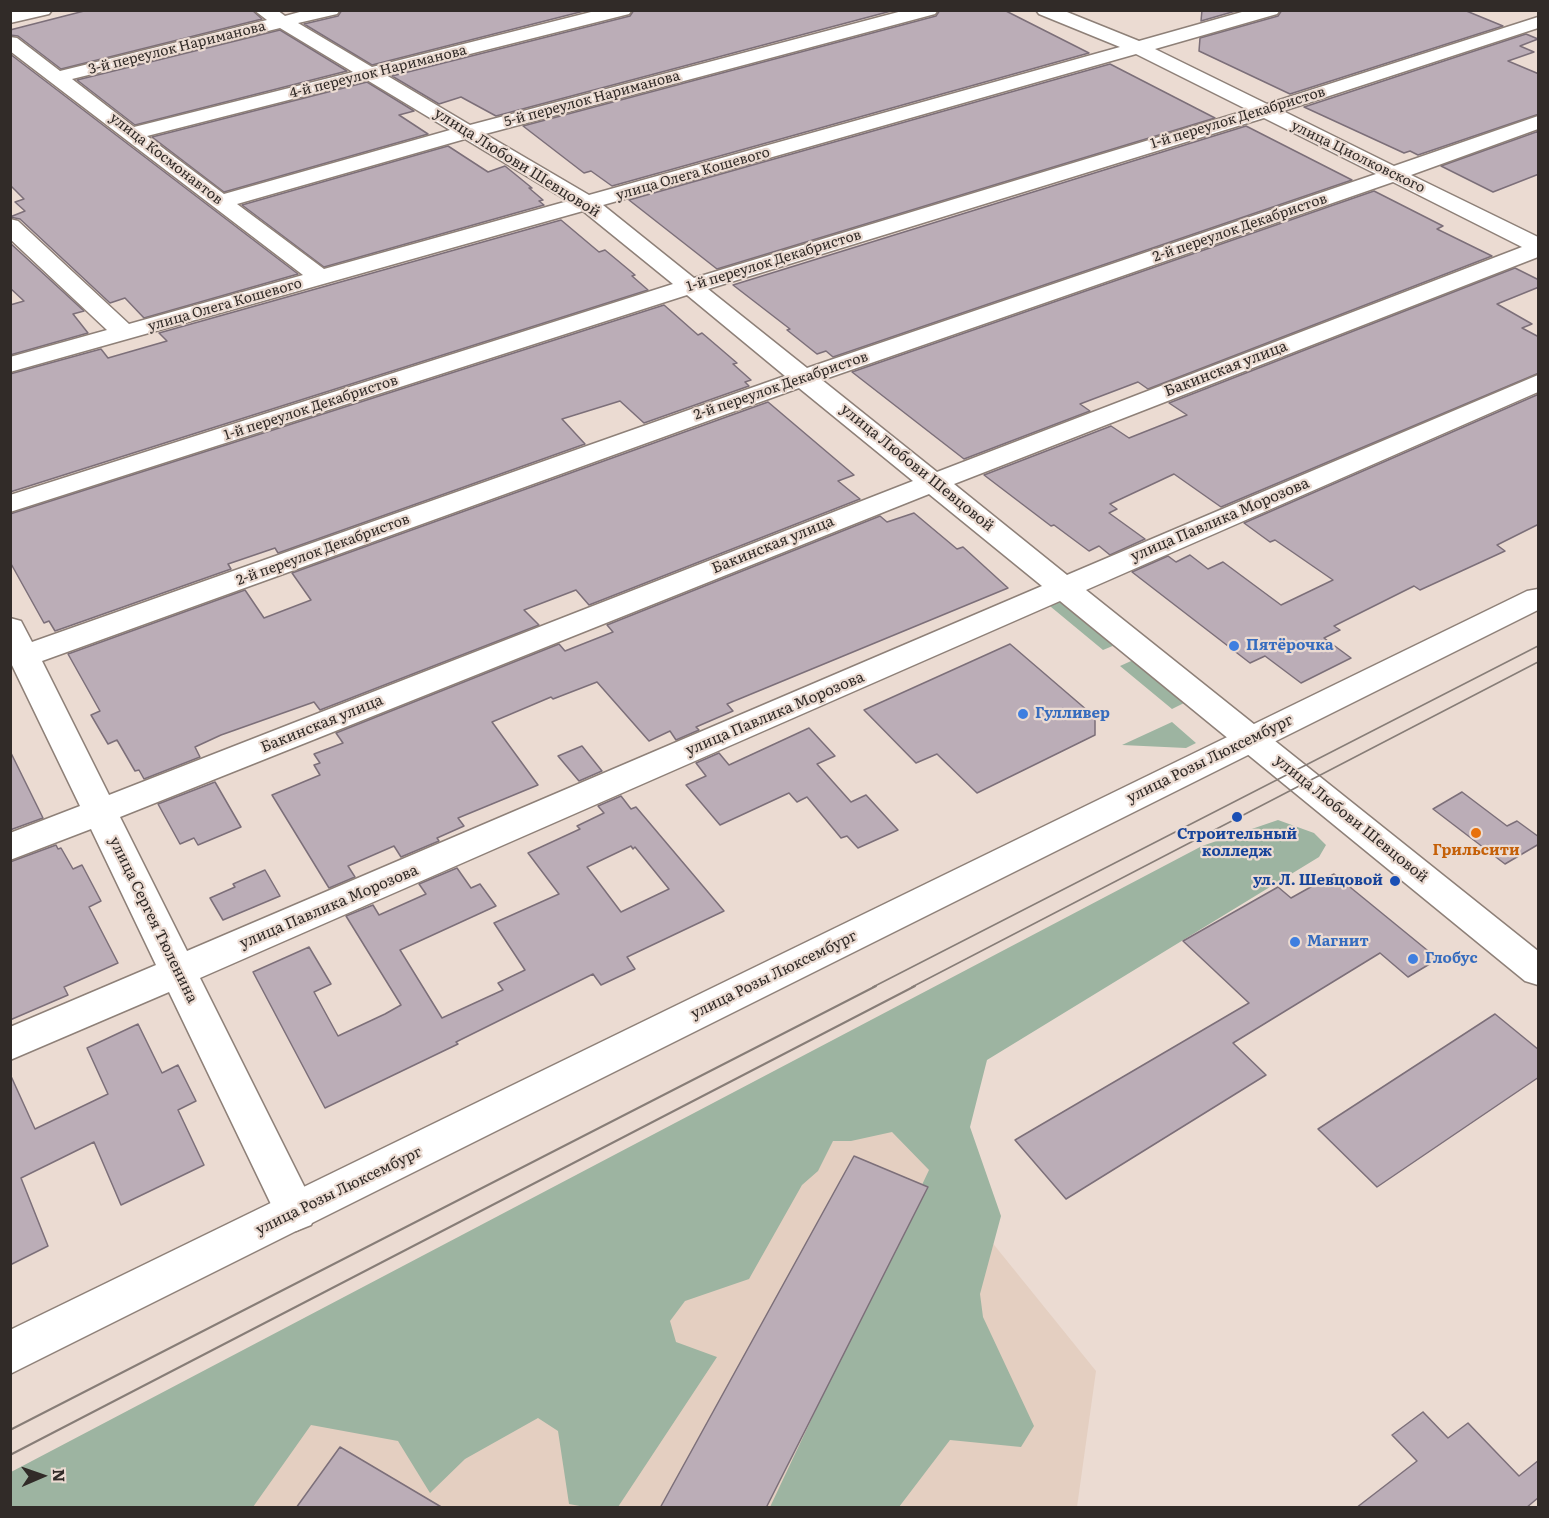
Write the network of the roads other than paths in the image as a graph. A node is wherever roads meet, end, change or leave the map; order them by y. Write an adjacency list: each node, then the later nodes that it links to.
1 (43, 10): 8 (street)
2 (263, 10): 9 (street, улица Любови Шевцовой)
3 (331, 10): 9 (street, 3-й переулок Нариманова)
4 (623, 10): 13 (street, 4-й переулок Нариманова)
5 (929, 10): 17 (street, 5-й переулок Нариманова)
6 (1045, 10): 12 (street, улица Циолковского)
7 (1271, 10): 12 (street, улица Олега Кошевого)
8 (10, 18)
9 (282, 22): 13 (street, улица Любови Шевцовой); 14 (street, 3-й переулок Нариманова)
10 (1539, 22): 15 (street, 1-й переулок Декабристов)
11 (10, 42): 14 (street, улица Космонавтов)
12 (1139, 48): 15 (street, улица Циолковского); 21 (street, улица Олега Кошевого)
13 (370, 74): 17 (street, улица Любови Шевцовой); 18 (street, 4-й переулок Нариманова)
14 (58, 77): 18 (street, улица Космонавтов)
15 (1264, 111): 19 (street, улица Циолковского); 25 (street, 1-й переулок Декабристов)
16 (1539, 122): 19 (street, 2-й переулок Декабристов)
17 (467, 131): 20 (street, 5-й переулок Нариманова); 21 (street, улица Любови Шевцовой)
18 (133, 133): 20 (street, улица Космонавтов)
19 (1394, 175): 23 (street, улица Циолковского); 28 (street, 2-й переулок Декабристов)
20 (221, 202): 24 (street, улица Космонавтов)
21 (588, 203): 24 (street, улица Олега Кошевого); 25 (street, улица Любови Шевцовой)
22 (10, 226): 26 (street)
23 (1539, 248): 30 (street, Бакинская улица)
24 (321, 278): 26 (street, улица Олега Кошевого)
25 (692, 286): 28 (street, улица Любови Шевцовой); 31 (street, 1-й переулок Декабристов)
26 (124, 333): 27 (street, улица Олега Кошевого)
27 (10, 365)
28 (805, 377): 30 (street, улица Любови Шевцовой); 34 (street, 2-й переулок Декабристов)
29 (1539, 383): 32 (street, улица Павлика Морозова)
30 (935, 482): 32 (street, улица Любови Шевцовой); 36 (street, Бакинская улица)
31 (10, 504)
32 (1065, 587): 35 (street, улица Любови Шевцовой); 39 (street, улица Павлика Морозова)
33 (1539, 598): 35 (street, улица Розы Люксембург)
34 (19, 659): 36 (street, улица Сергея Тюленина)
35 (1251, 738): 38 (street, улица Любови Шевцовой); 41 (street, улица Розы Люксембург)
36 (100, 812): 37 (street, Бакинская улица); 39 (street, улица Сергея Тюленина)
37 (10, 847)
38 (1539, 971)
39 (179, 973): 40 (street, улица Павлика Морозова); 41 (street, улица Сергея Тюленина)
40 (10, 1044)
41 (296, 1212): 42 (street, улица Розы Люксембург)
42 (10, 1353)

